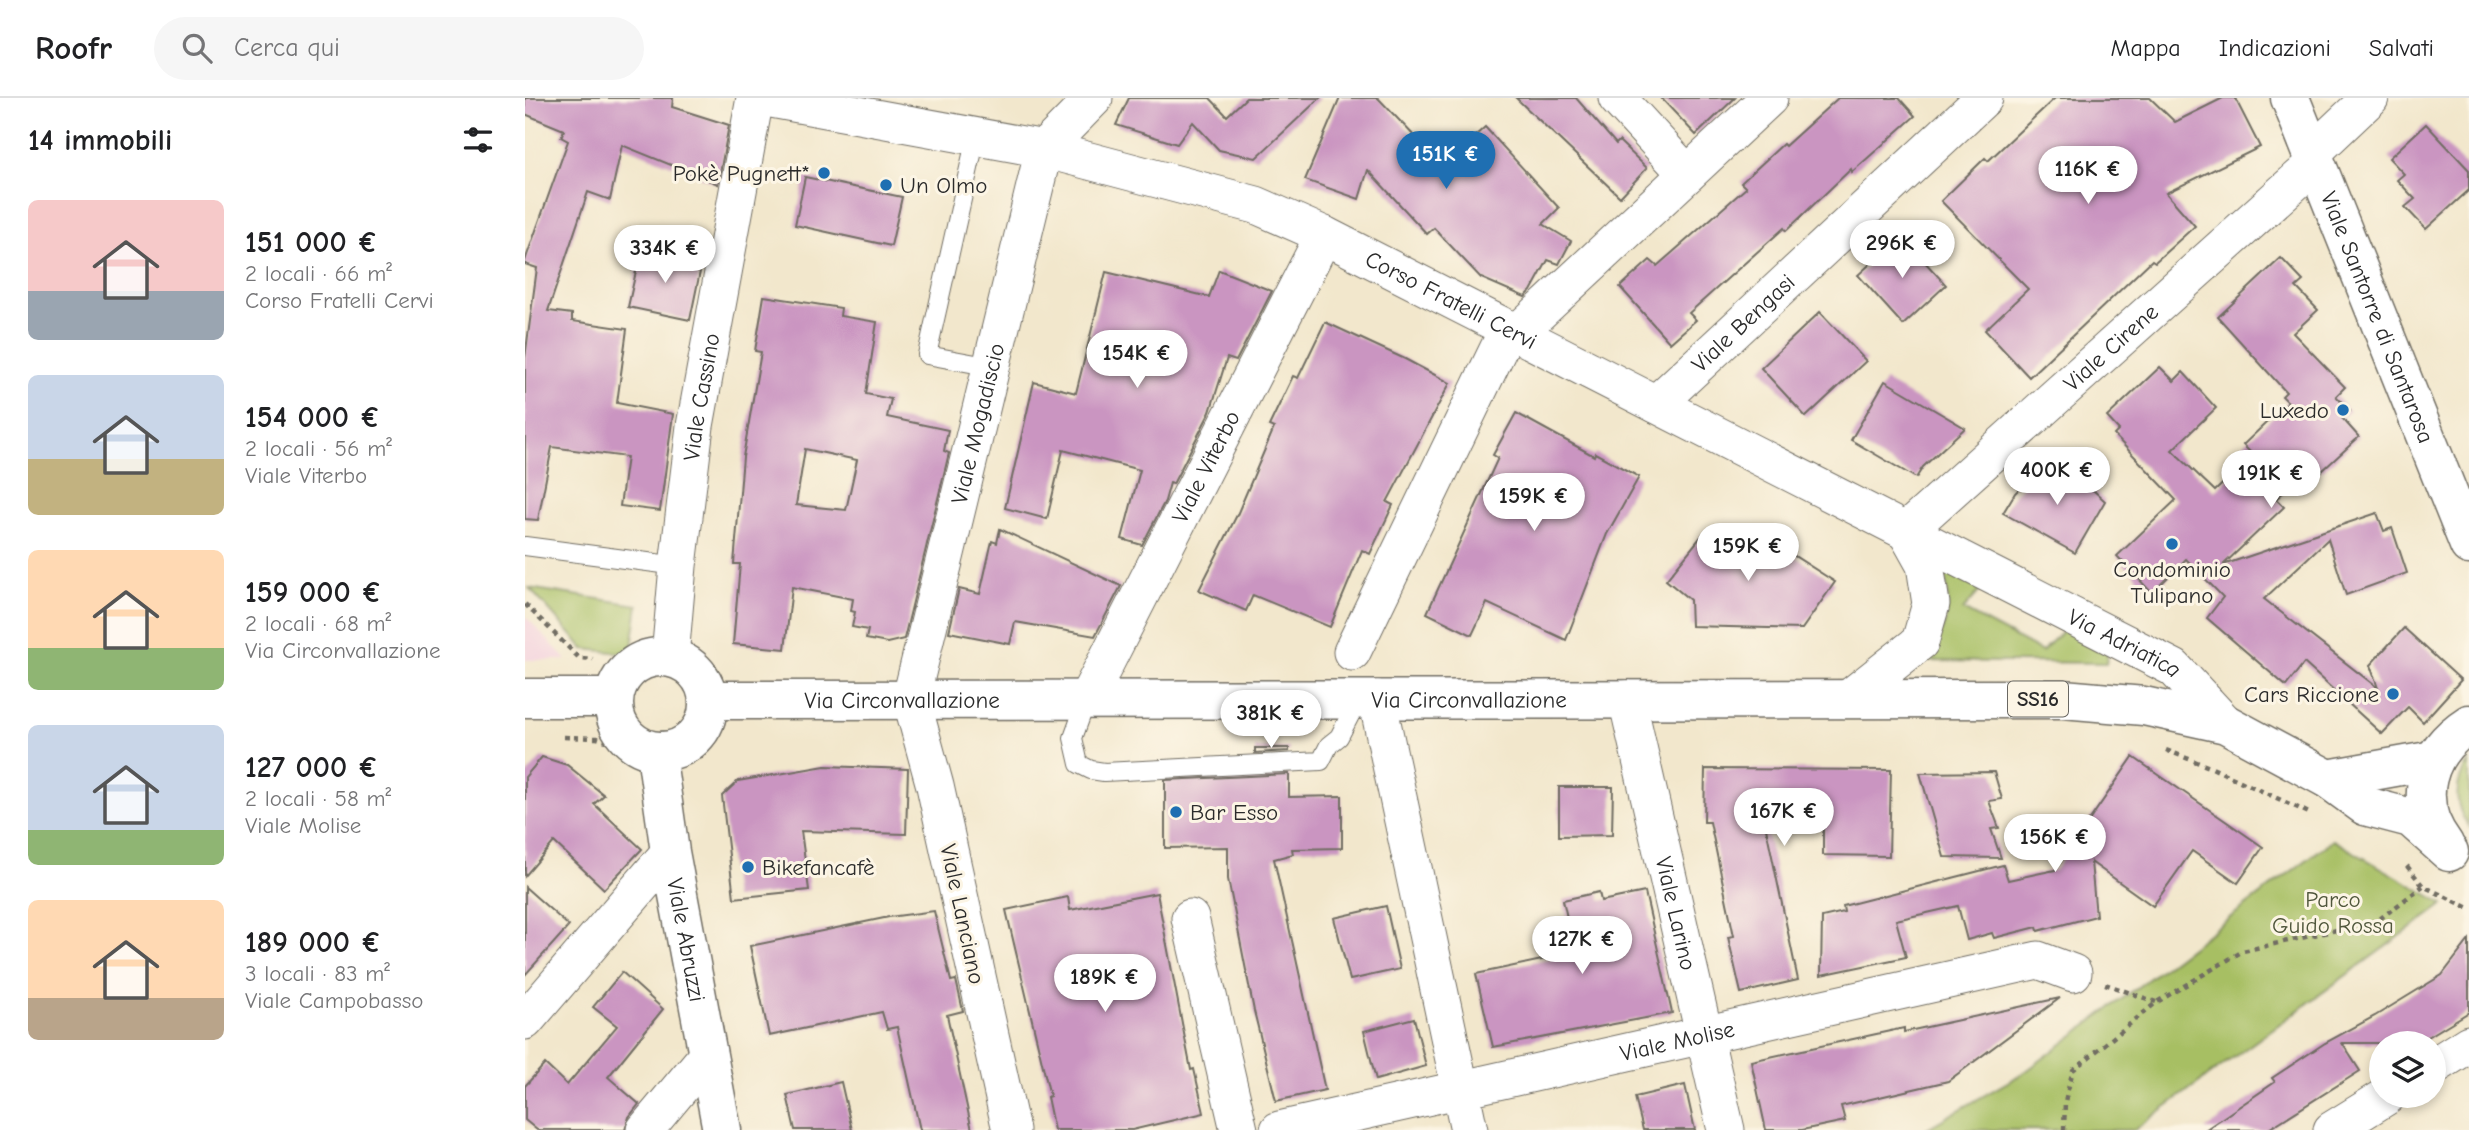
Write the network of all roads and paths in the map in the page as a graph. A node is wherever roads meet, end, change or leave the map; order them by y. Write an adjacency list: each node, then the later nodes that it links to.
1 (755, 98): 20 (street, Viale Cassino)
2 (766, 98): 9 (street, Corso Fratelli Cervi)
3 (1094, 98): 10 (street)
4 (1617, 98): 12 (street)
5 (1769, 98): 12 (street)
6 (1984, 98): 16 (street, Viale Bengasi)
7 (2290, 98): 11 (main road, Viale Santorre di Santarosa)
8 (2370, 98): 11 (street, Viale Cirene)
9 (976, 137): 10 (street, Corso Fratelli Cervi); 15 (lane)
10 (1044, 149): 13 (street, Corso Fratelli Cervi); 15 (street, Viale Mogadiscio)
11 (2314, 158): 17 (street, Viale Cirene); 18 (main road, Viale Santorre di Santarosa)
12 (1688, 174): 14 (street)
13 (1324, 235): 14 (street, Corso Fratelli Cervi); 25 (street, Viale Viterbo)
14 (1512, 331): 16 (street, Corso Fratelli Cervi); 21 (street)
15 (992, 367): 24 (street, Viale Mogadiscio)
16 (1656, 404): 17 (street, Corso Fratelli Cervi)
17 (1906, 531): 28 (street); 32 (street, Via Adriatica)
18 (2468, 544)
19 (525, 546): 20 (lane)
20 (678, 566): 22 (street, Viale Cassino)
21 (1352, 652)
22 (670, 657): 29 (main road); 30 (main road)
23 (525, 698): 29 (main road)
24 (911, 698): 25 (main road, Via Circonvallazione / SS16); 30 (main road, Via Circonvallazione / SS16); 57 (street, Viale Lanciano)
25 (1087, 699): 26 (main road, Via Circonvallazione / SS16); 26 (lane)
26 (1367, 699): 27 (main road, Via Circonvallazione / SS16); 53 (street)
27 (1627, 699): 28 (main road, Via Circonvallazione / SS16); 49 (street, Viale Larino)
28 (1848, 699): 32 (main road, Via Circonvallazione / SS16)
29 (613, 700): 36 (main road)
30 (708, 700): 36 (main road)
31 (2469, 723): 37 (main road)
32 (2226, 724): 38 (main road, Via Adriatica / SS16)
33 (597, 738): 36 (path)
34 (730, 739): 36 (path)
35 (2159, 747): 39 (path)
36 (661, 759): 40 (main road, Viale Abruzzi)
37 (2434, 760): 38 (main road); 41 (main road)
38 (2328, 779): 41 (main road, Via Adriatica / SS16)
39 (2313, 815)
40 (670, 852): 48 (street); 51 (main road, Viale Abruzzi)
41 (2459, 859)
42 (2404, 862): 43 (path)
43 (2423, 886): 44 (path); 47 (path)
44 (2469, 908)
45 (1190, 918): 58 (street)
46 (2073, 973): 47 (path); 49 (street, Viale Molise)
47 (2157, 1002): 62 (path)
48 (525, 1021)
49 (1704, 1035): 53 (street, Viale Molise); 61 (street, Viale Larino)
50 (2469, 1044): 52 (street)
51 (706, 1057): 55 (street); 56 (main road, Viale Abruzzi)
52 (2446, 1058)
53 (1461, 1089): 59 (street, Viale Molise); 60 (street)
54 (2369, 1107): 63 (street)
55 (645, 1130)
56 (722, 1130)
57 (1011, 1130)
58 (1238, 1130)
59 (1279, 1130)
60 (1469, 1130)
61 (1726, 1130)
62 (2064, 1130)
63 (2332, 1130)

